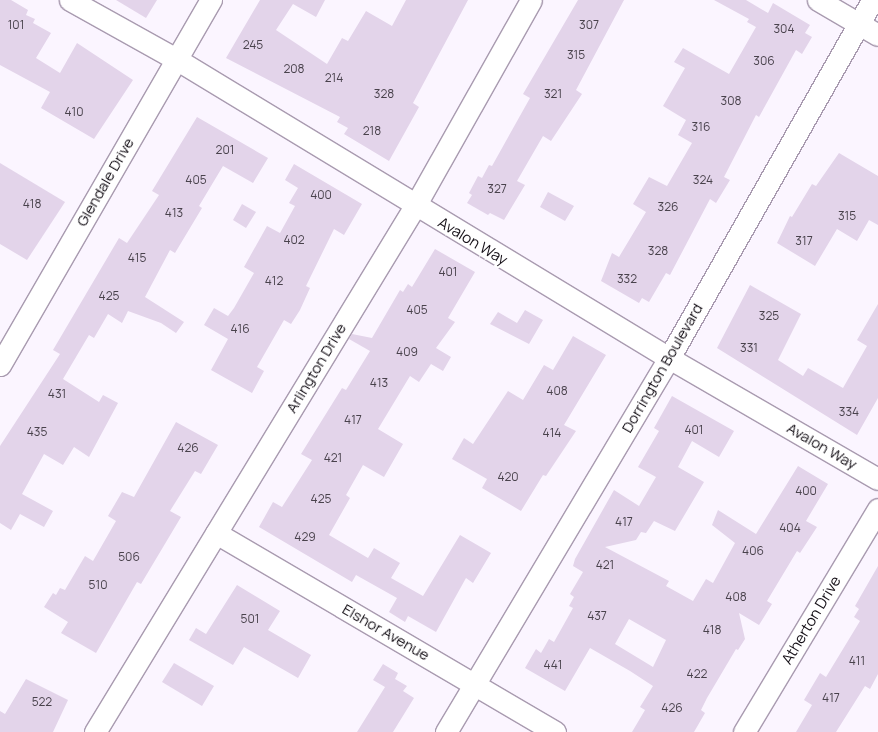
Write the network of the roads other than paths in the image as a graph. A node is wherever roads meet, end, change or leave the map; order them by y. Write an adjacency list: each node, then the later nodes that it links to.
1 (70, 0): 8 (street, Avalon Way)
2 (212, 0): 8 (street, Glendale Drive)
3 (531, 0): 9 (street, Arlington Drive)
4 (818, 0): 6 (street)
5 (872, 0): 6 (street, Dorrington Boulevard)
6 (858, 23): 7 (street); 10 (street, Dorrington Boulevard)
7 (878, 35)
8 (176, 59): 9 (street, Avalon Way); 11 (street, Glendale Drive)
9 (414, 206): 10 (street, Avalon Way); 14 (street, Arlington Drive)
10 (669, 358): 12 (street, Avalon Way); 15 (street, Dorrington Boulevard)
11 (0, 365)
12 (878, 479)
13 (878, 509): 19 (street, Atherton Drive)
14 (216, 533): 15 (street, Elshor Avenue); 16 (street, Arlington Drive)
15 (475, 684): 17 (street, Dorrington Boulevard); 18 (street, Elshor Avenue)
16 (95, 732)
17 (446, 732)
18 (555, 732)
19 (744, 732)

